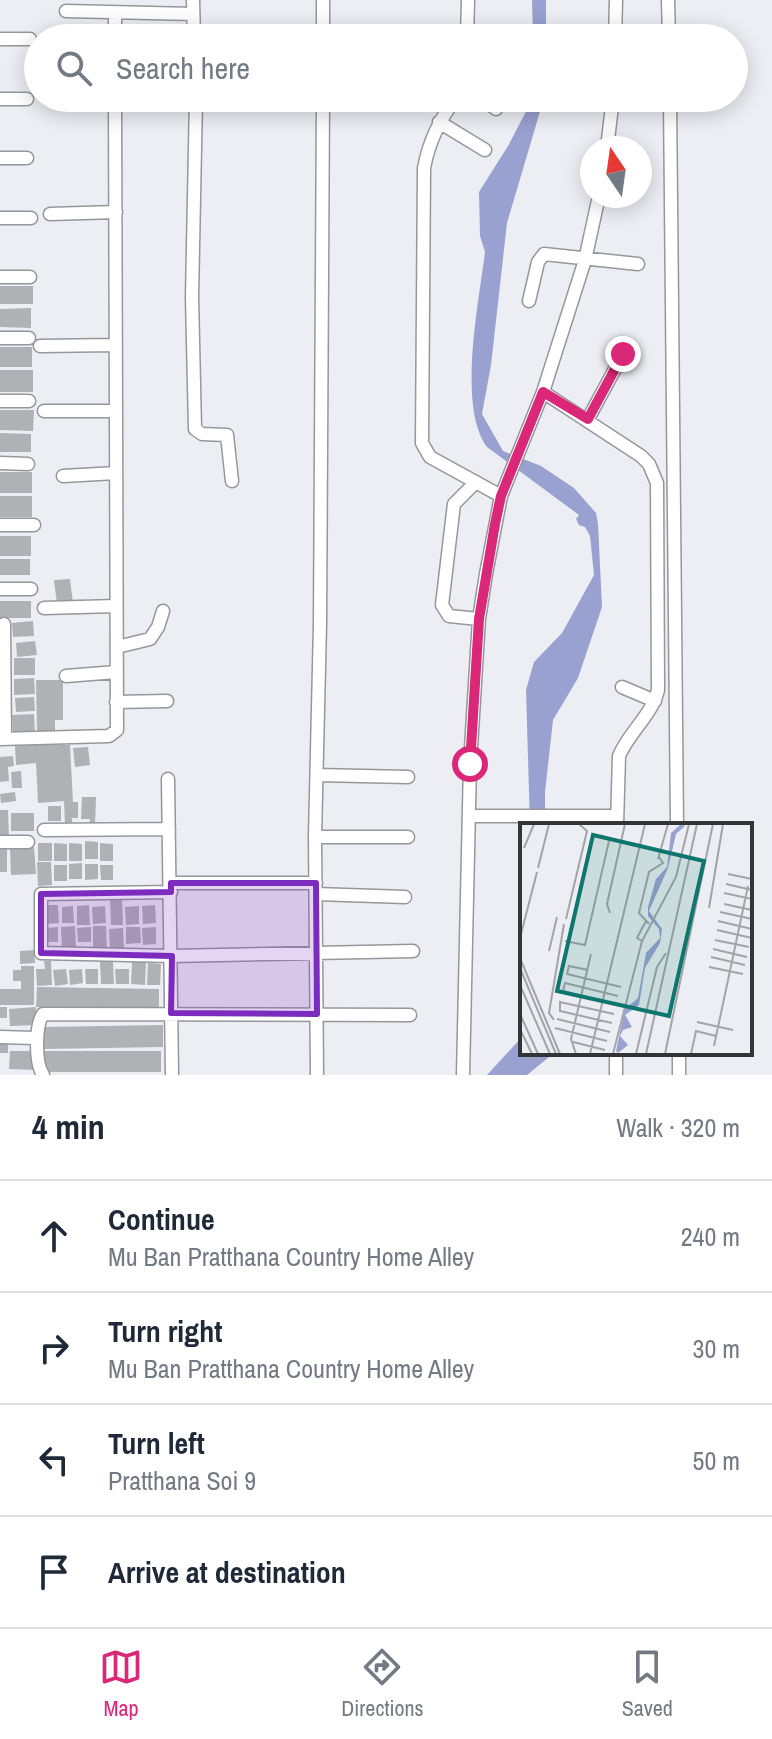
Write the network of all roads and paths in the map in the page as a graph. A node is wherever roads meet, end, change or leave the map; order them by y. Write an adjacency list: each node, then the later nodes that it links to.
1 (323, 0): 9 (street)
2 (468, 0): 10 (street)
3 (616, 0): 11 (street)
4 (668, 0): 12 (street)
5 (193, 7): 7 (street)
6 (66, 11): 7 (street)
7 (115, 13): 8 (street)
8 (115, 24)
9 (323, 24)
10 (467, 24)
11 (615, 24)
12 (669, 24)
13 (0, 39): 14 (street)
14 (24, 39)
15 (0, 99): 16 (street)
16 (24, 99)
17 (115, 112): 29 (street)
18 (196, 112): 51 (street)
19 (323, 112): 71 (street)
20 (446, 112): 23 (street)
21 (611, 112): 24 (street)
22 (670, 112): 76 (street)
23 (439, 122): 25 (street); 52 (street)
24 (608, 136)
25 (485, 150)
26 (0, 158): 27 (street)
27 (27, 158)
28 (596, 208): 33 (street)
29 (116, 212): 30 (street); 39 (street)
30 (50, 214)
31 (0, 218): 32 (street)
32 (31, 218)
33 (585, 260): 34 (street); 37 (street); 41 (street)
34 (638, 264)
35 (0, 277): 36 (street)
36 (30, 277)
37 (529, 301)
38 (0, 338): 39 (street)
39 (115, 345): 45 (street)
40 (623, 354): 46 (street)
41 (543, 392): 46 (street); 53 (street)
42 (0, 401): 43 (street)
43 (29, 401)
44 (44, 411): 45 (street)
45 (115, 411): 49 (street)
46 (588, 419): 68 (street)
47 (0, 463): 48 (street)
48 (28, 464)
49 (116, 473): 50 (street); 58 (street)
50 (63, 476)
51 (232, 481)
52 (476, 482): 53 (street); 61 (street)
53 (501, 496): 61 (street)
54 (0, 525): 55 (street)
55 (34, 525)
56 (0, 589): 57 (street)
57 (31, 589)
58 (116, 606): 59 (street); 63 (street)
59 (44, 608)
60 (163, 611): 63 (street)
61 (479, 619): 74 (street)
62 (4, 624): 70 (street)
63 (117, 647): 64 (street)
64 (116, 672): 65 (street); 69 (street)
65 (66, 676)
66 (622, 687): 68 (street)
67 (167, 701): 69 (street)
68 (655, 701): 75 (street)
69 (116, 702): 70 (street)
70 (3, 739)
71 (317, 775): 72 (street); 79 (street)
72 (408, 777)
73 (168, 779): 77 (street)
74 (470, 816): 75 (street); 97 (street)
75 (617, 820)
76 (677, 823)
77 (169, 829): 78 (street); 83 (street)
78 (44, 830)
79 (315, 837): 80 (street); 84 (street)
80 (408, 837)
81 (0, 842): 82 (street)
82 (28, 842)
83 (171, 888): 84 (street); 88 (street); 88 (street)
84 (316, 889): 85 (street); 86 (street)
85 (405, 897)
86 (317, 951): 87 (street); 88 (street); 90 (street)
87 (413, 951)
88 (172, 956): 89 (street)
89 (171, 1013): 90 (street); 94 (street); 95 (street)
90 (317, 1014): 91 (street); 96 (street)
91 (410, 1015)
92 (0, 1037): 93 (street)
93 (34, 1038)
94 (43, 1075)
95 (172, 1075)
96 (317, 1075)
97 (463, 1075)

